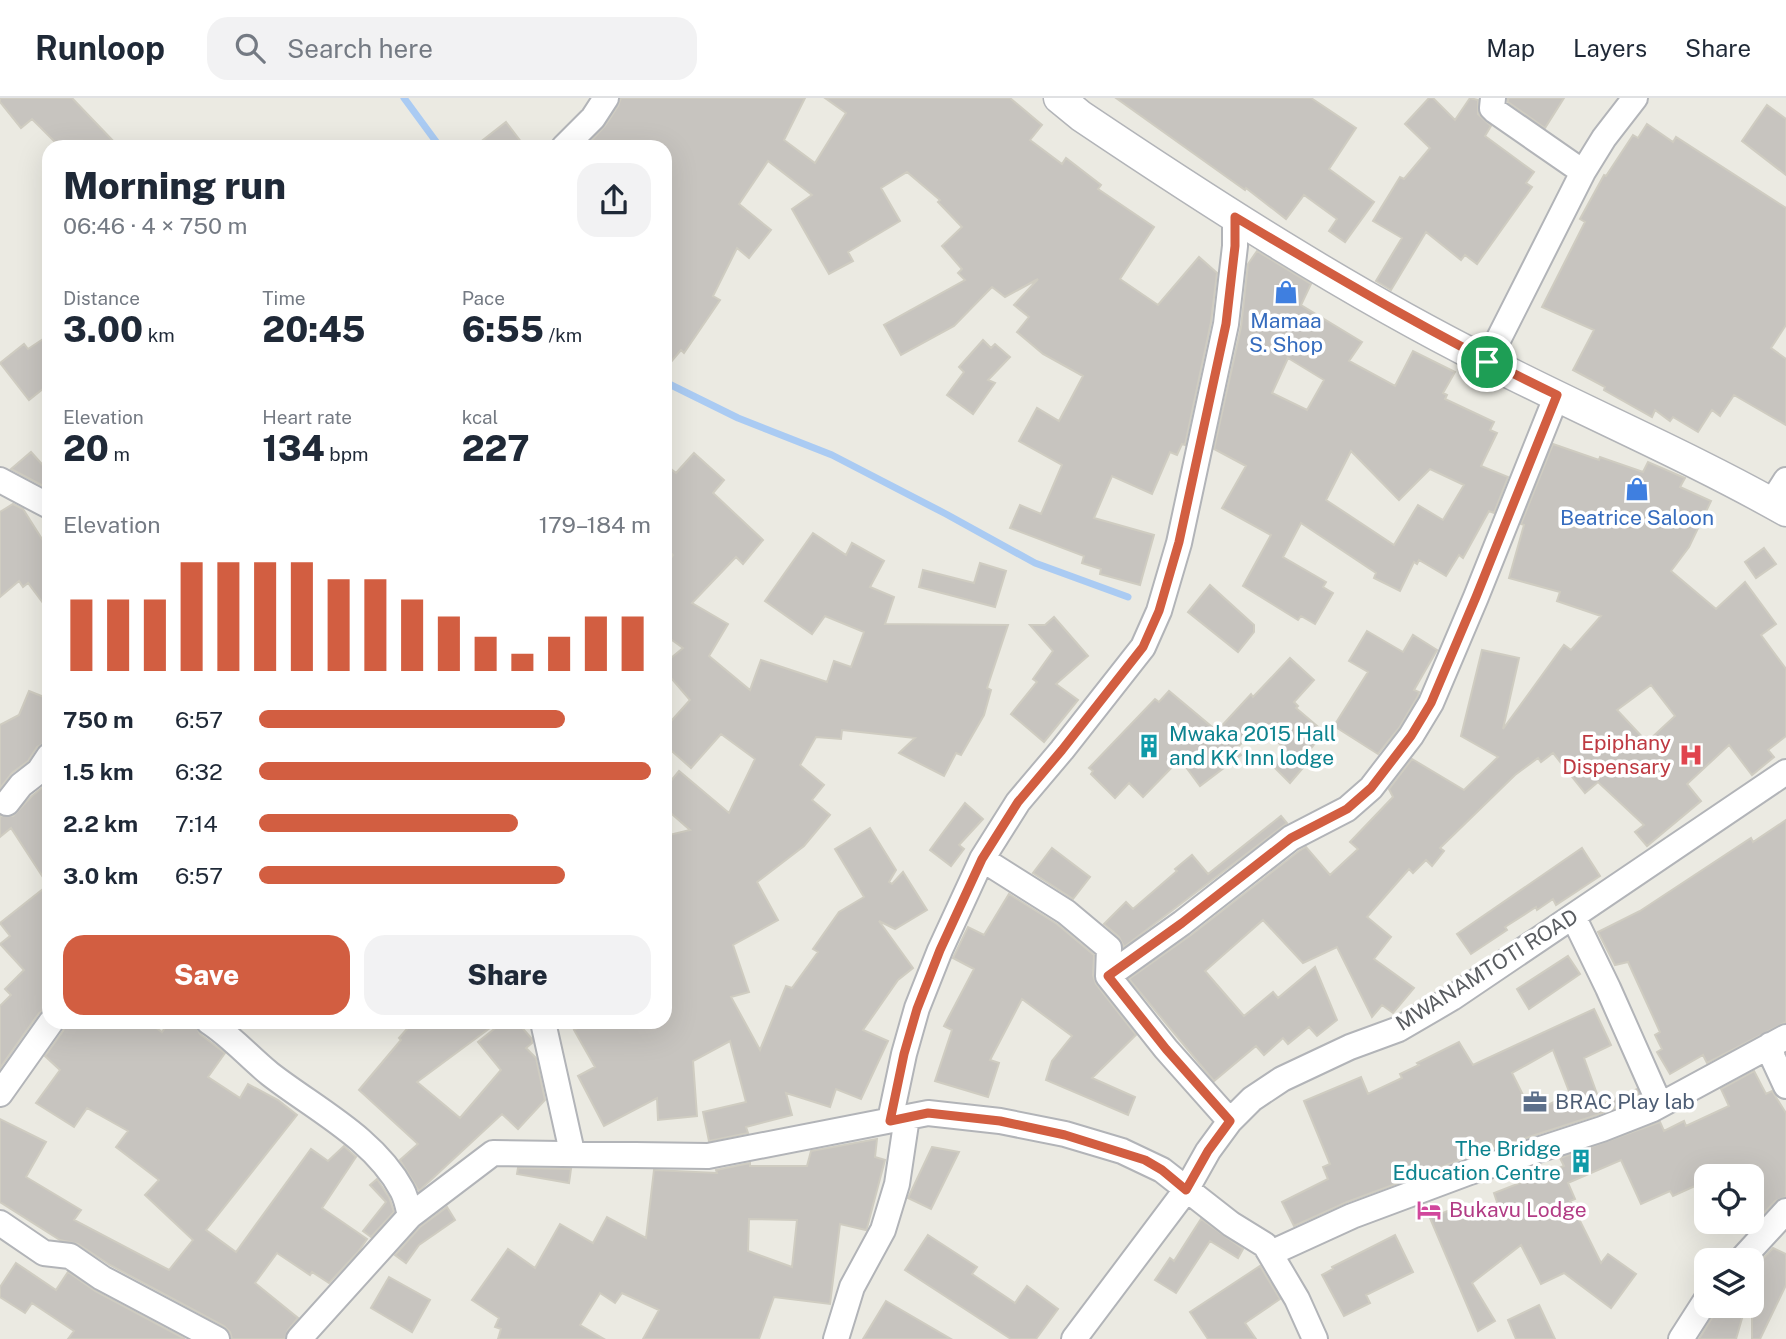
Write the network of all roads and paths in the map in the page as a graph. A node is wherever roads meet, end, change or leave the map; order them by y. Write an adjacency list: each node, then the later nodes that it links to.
1 (606, 98): 5 (street)
2 (1059, 98): 7 (street)
3 (1493, 98): 6 (street)
4 (1635, 98): 6 (street)
5 (571, 140)
6 (1584, 172): 8 (street)
7 (1235, 217): 8 (street); 16 (street)
8 (1487, 362): 9 (street)
9 (1557, 395): 11 (street); 18 (street)
10 (0, 480): 12 (street)
11 (1781, 498)
12 (42, 502)
13 (42, 766): 15 (street)
14 (1786, 772): 17 (street, MWANAMTOTI ROAD)
15 (7, 803)
16 (982, 859): 18 (street); 26 (street)
17 (1573, 916): 25 (street); 27 (street, MWANAMTOTI ROAD)
18 (1108, 976): 27 (street)
19 (46, 1029): 24 (street)
20 (220, 1029): 31 (street)
21 (545, 1029): 28 (street)
22 (1778, 1041): 23 (street); 25 (street)
23 (1786, 1086)
24 (0, 1094)
25 (1660, 1105): 34 (street)
26 (898, 1119): 28 (street); 29 (street); 38 (street)
27 (1230, 1121): 29 (street, MWANAMTOTI ROAD)
28 (572, 1152): 31 (street)
29 (1186, 1190): 34 (street); 39 (street, MWANAMTOTI ROAD)
30 (1786, 1211): 33 (street)
31 (410, 1216): 37 (street)
32 (0, 1223): 36 (street)
33 (1752, 1248)
34 (1271, 1253): 40 (street)
35 (1694, 1318): 41 (street)
36 (216, 1339)
37 (299, 1339)
38 (836, 1339)
39 (1074, 1339)
40 (1315, 1339)
41 (1681, 1339)

